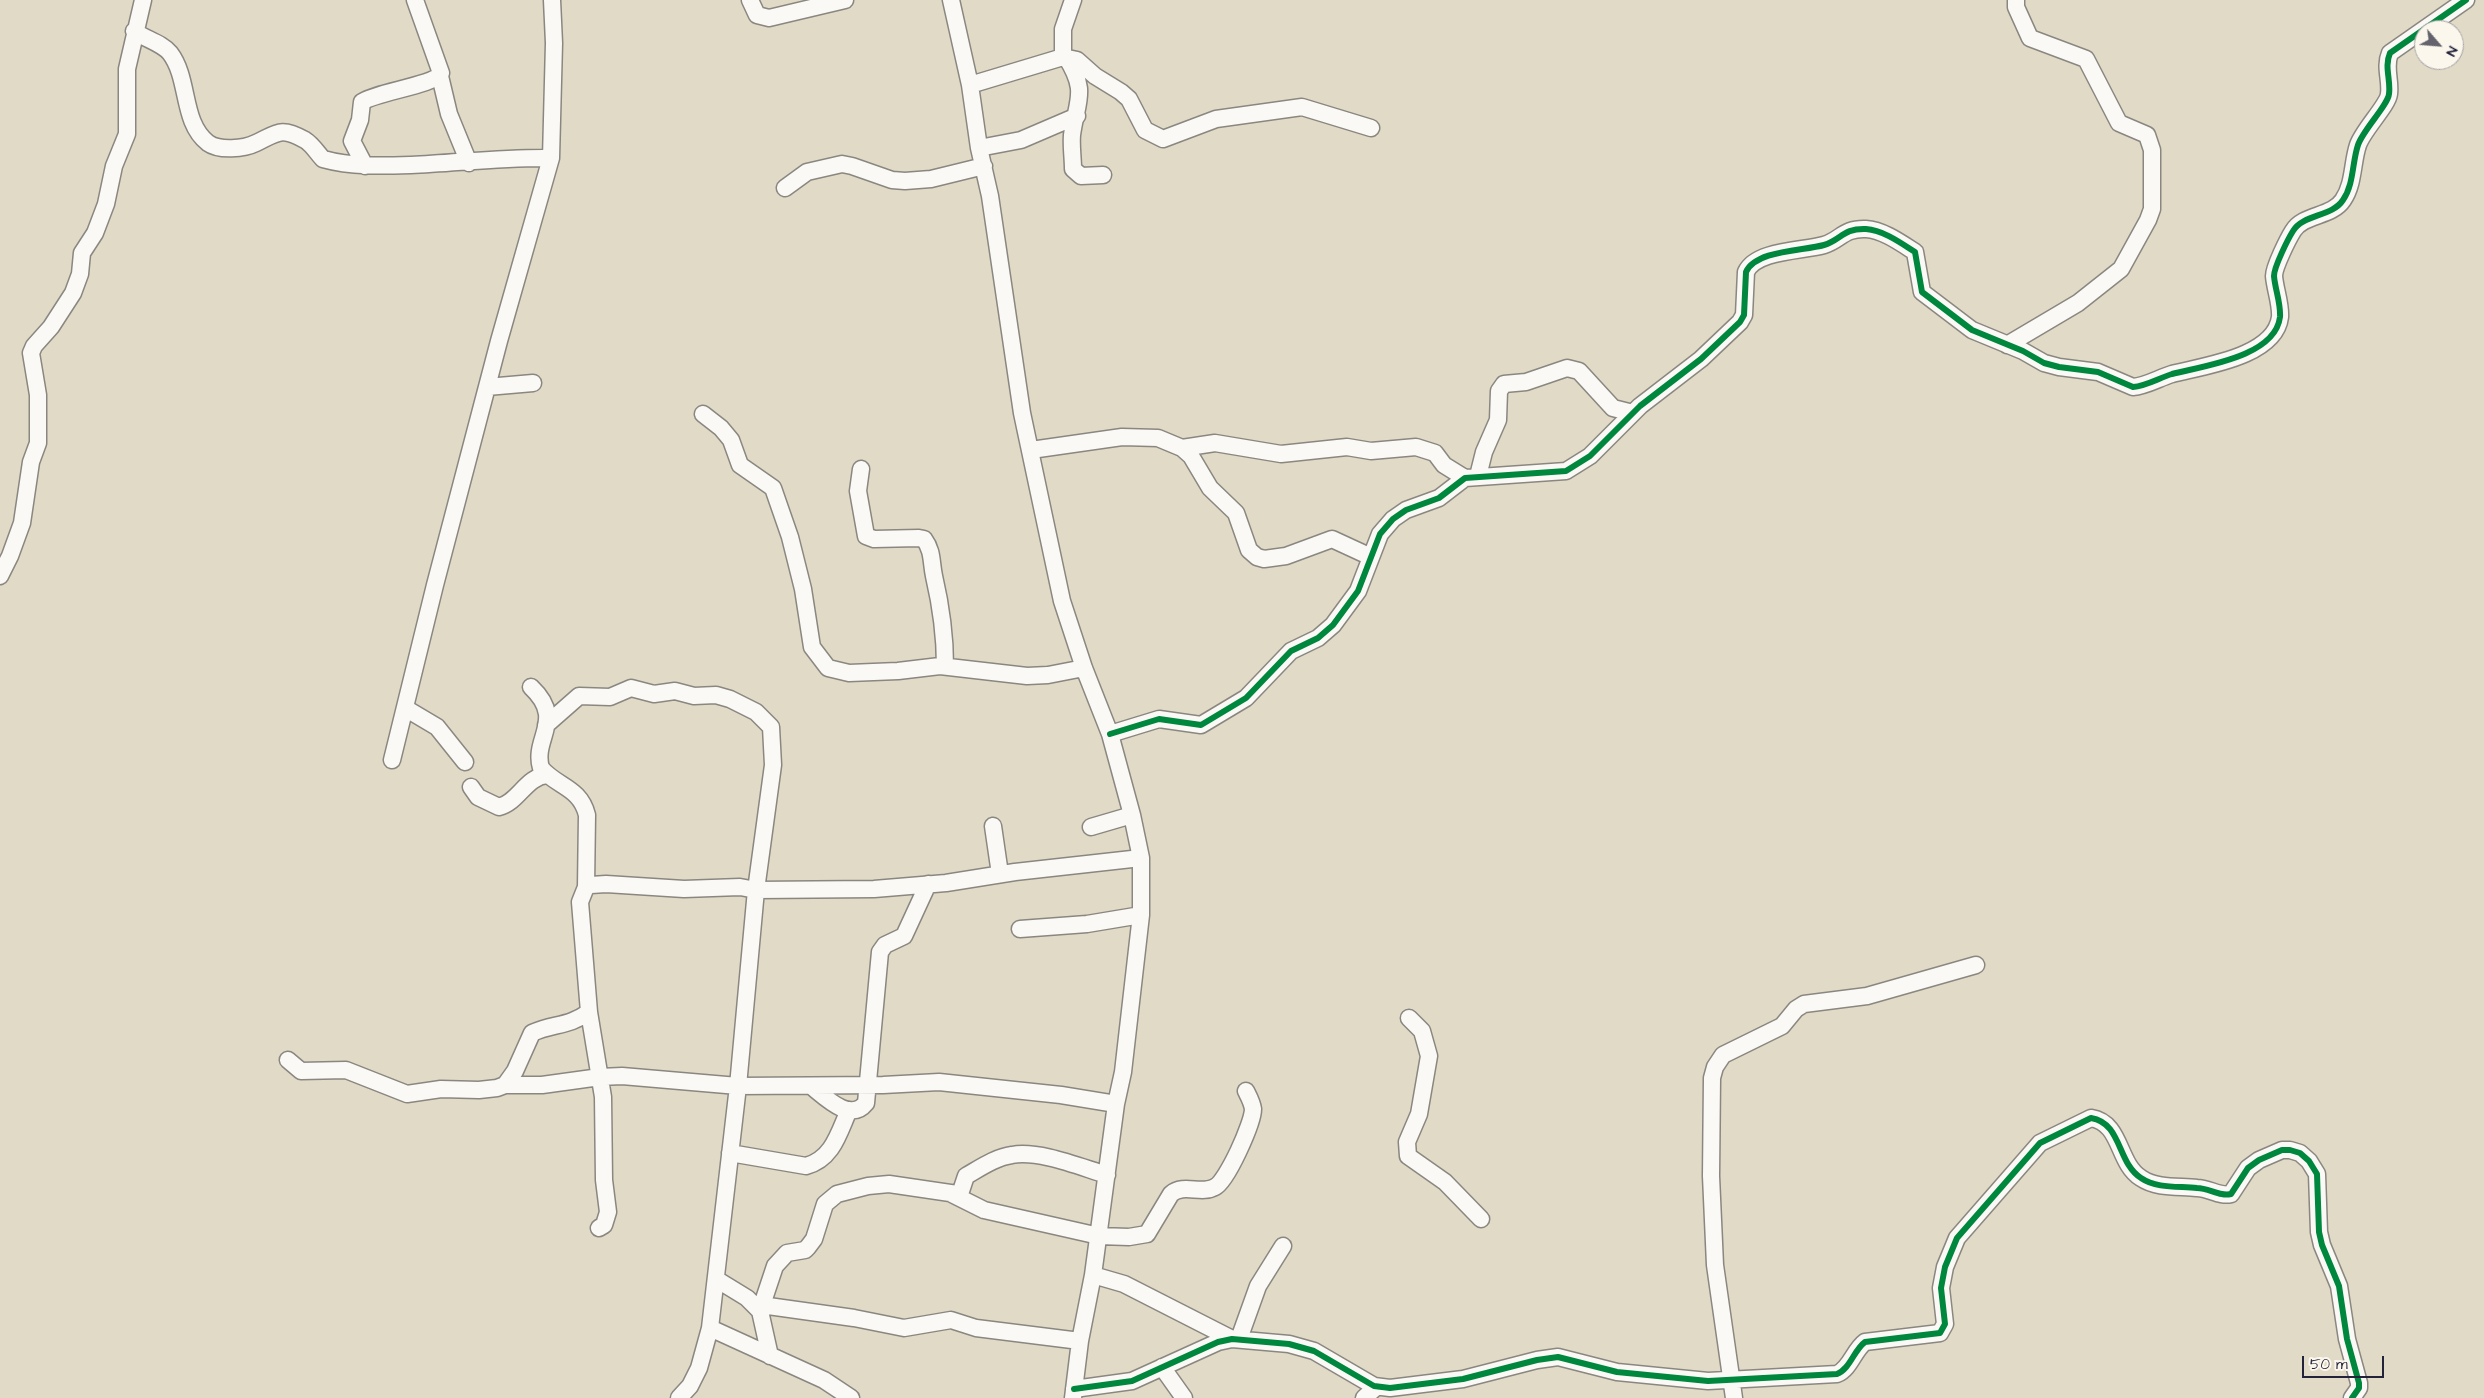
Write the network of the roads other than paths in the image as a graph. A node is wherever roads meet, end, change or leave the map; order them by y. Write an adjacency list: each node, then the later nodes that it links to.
1 (143, 0): 11 (street)
2 (415, 0): 13 (street)
3 (552, 0): 18 (street)
4 (750, 0): 10 (street)
5 (845, 0): 10 (street)
6 (951, 0): 14 (street)
7 (1072, 0): 12 (street)
8 (2016, 0): 24 (street)
9 (2466, 0): 24 (street)
10 (822, 2)
11 (134, 31): 20 (street); 34 (street)
12 (1065, 57): 14 (street); 15 (street); 16 (street)
13 (440, 76): 19 (street); 20 (street)
14 (970, 85): 17 (street)
15 (1076, 116): 17 (street); 22 (street)
16 (1371, 128)
17 (979, 148): 21 (street)
18 (552, 158): 19 (street); 26 (street)
19 (469, 163): 20 (street)
20 (365, 166)
21 (984, 166): 23 (street); 30 (street)
22 (1103, 175)
23 (785, 188)
24 (2007, 346): 27 (street)
25 (533, 384): 26 (street)
26 (487, 387): 38 (street)
27 (1633, 413): 32 (street); 32 (street)
28 (703, 414): 35 (street)
29 (1182, 448): 30 (street); 32 (street); 33 (street)
30 (1031, 450): 36 (street)
31 (861, 470): 35 (street)
32 (1472, 477): 33 (street)
33 (1371, 557): 40 (street)
34 (0, 576)
35 (945, 666): 36 (street)
36 (1084, 668): 40 (street)
37 (531, 687): 39 (street)
38 (404, 708): 41 (street); 42 (street)
39 (546, 725): 43 (street); 52 (street)
40 (1110, 734): 45 (street)
41 (392, 760)
42 (465, 762)
43 (548, 775): 44 (street); 51 (street)
44 (471, 787)
45 (1132, 815): 47 (street); 48 (street)
46 (993, 826): 49 (street)
47 (1091, 827)
48 (1141, 858): 49 (street); 53 (street)
49 (1000, 874): 50 (street)
50 (928, 884): 52 (street); 63 (street)
51 (586, 887): 52 (street); 56 (street)
52 (756, 890): 61 (street)
53 (1141, 915): 54 (street); 65 (street)
54 (1020, 928)
55 (1976, 965): 82 (street)
56 (589, 1012): 59 (street); 60 (street)
57 (1409, 1018): 70 (street)
58 (288, 1060): 60 (street)
59 (600, 1077): 60 (street); 61 (street); 71 (street)
60 (505, 1085)
61 (738, 1086): 62 (street); 67 (street)
62 (811, 1086): 63 (street); 66 (street)
63 (869, 1086): 65 (street); 66 (street)
64 (1246, 1091): 72 (street)
65 (1116, 1104): 68 (street)
66 (849, 1110): 67 (street)
67 (730, 1153): 75 (street)
68 (1107, 1175): 69 (street); 72 (street)
69 (952, 1194): 72 (street); 76 (street)
70 (1481, 1219)
71 (599, 1228)
72 (1099, 1236): 74 (street)
73 (1283, 1246): 78 (street)
74 (1093, 1275): 78 (street); 79 (street)
75 (716, 1279): 76 (street); 77 (street)
76 (761, 1308): 79 (street); 80 (street)
77 (710, 1328): 80 (street); 85 (street)
78 (1236, 1339): 81 (street); 83 (street)
79 (1080, 1341): 84 (street)
80 (770, 1356): 86 (street)
81 (1162, 1367): 84 (street); 87 (street)
82 (1729, 1380): 83 (street); 88 (street); 89 (street)
83 (1373, 1393)
84 (1073, 1394)
85 (679, 1398)
86 (850, 1398)
87 (1184, 1398)
88 (1734, 1398)
89 (2352, 1398)

